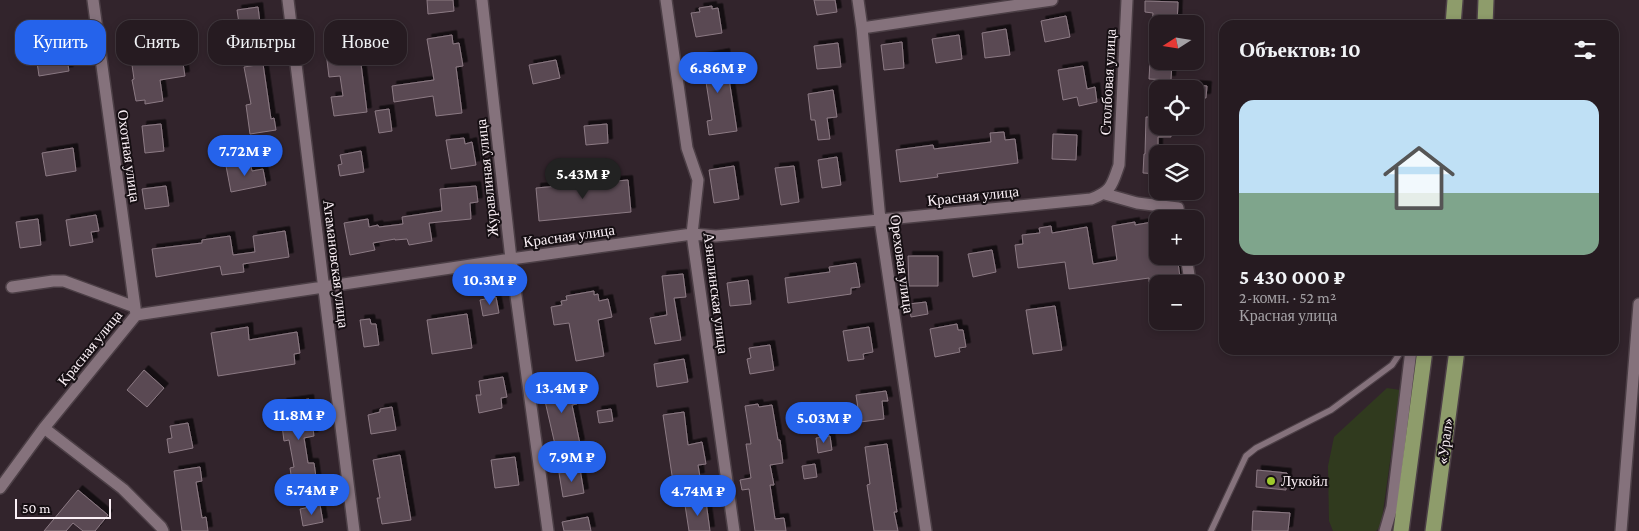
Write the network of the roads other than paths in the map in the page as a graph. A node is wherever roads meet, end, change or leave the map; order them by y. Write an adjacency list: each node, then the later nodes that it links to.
1 (93, 0): 21 (street, Охотная улица)
2 (288, 0): 18 (street, Атамановская улица)
3 (482, 0): 17 (street, Журавлиная улица)
4 (666, 0): 16 (street, Азналинская улица)
5 (858, 0): 12 (street, Ореховая улица)
6 (1052, 0): 12 (street)
7 (1127, 0): 13 (street, Столбовая улица)
8 (1455, 0): 10 (highway)
9 (1486, 0): 11 (highway)
10 (1453, 20)
11 (1485, 20)
12 (862, 28): 15 (street, Ореховая улица)
13 (1105, 194): 14 (street); 15 (street, Красная улица)
14 (1178, 210)
15 (880, 220): 16 (street, Красная улица); 32 (street, Ореховая улица)
16 (692, 234): 17 (street, Красная улица); 31 (street, Азналинская улица)
17 (512, 259): 18 (street, Красная улица); 30 (street, Журавлиная улица)
18 (324, 287): 21 (street, Красная улица); 29 (street, Атамановская улица)
19 (12, 288): 21 (street)
20 (1639, 304): 37 (street)
21 (135, 311): 26 (street, Красная улица)
22 (1399, 355): 33 (lane)
23 (1410, 355): 34 (street)
24 (1424, 355): 35 (highway, «Урал»)
25 (1456, 355): 36 (highway, «Урал»)
26 (44, 428): 27 (street, Красная улица); 28 (street)
27 (0, 488)
28 (163, 531)
29 (354, 531)
30 (548, 531)
31 (734, 531)
32 (926, 531)
33 (1211, 531)
34 (1385, 531)
35 (1401, 531)
36 (1433, 531)
37 (1621, 531)

